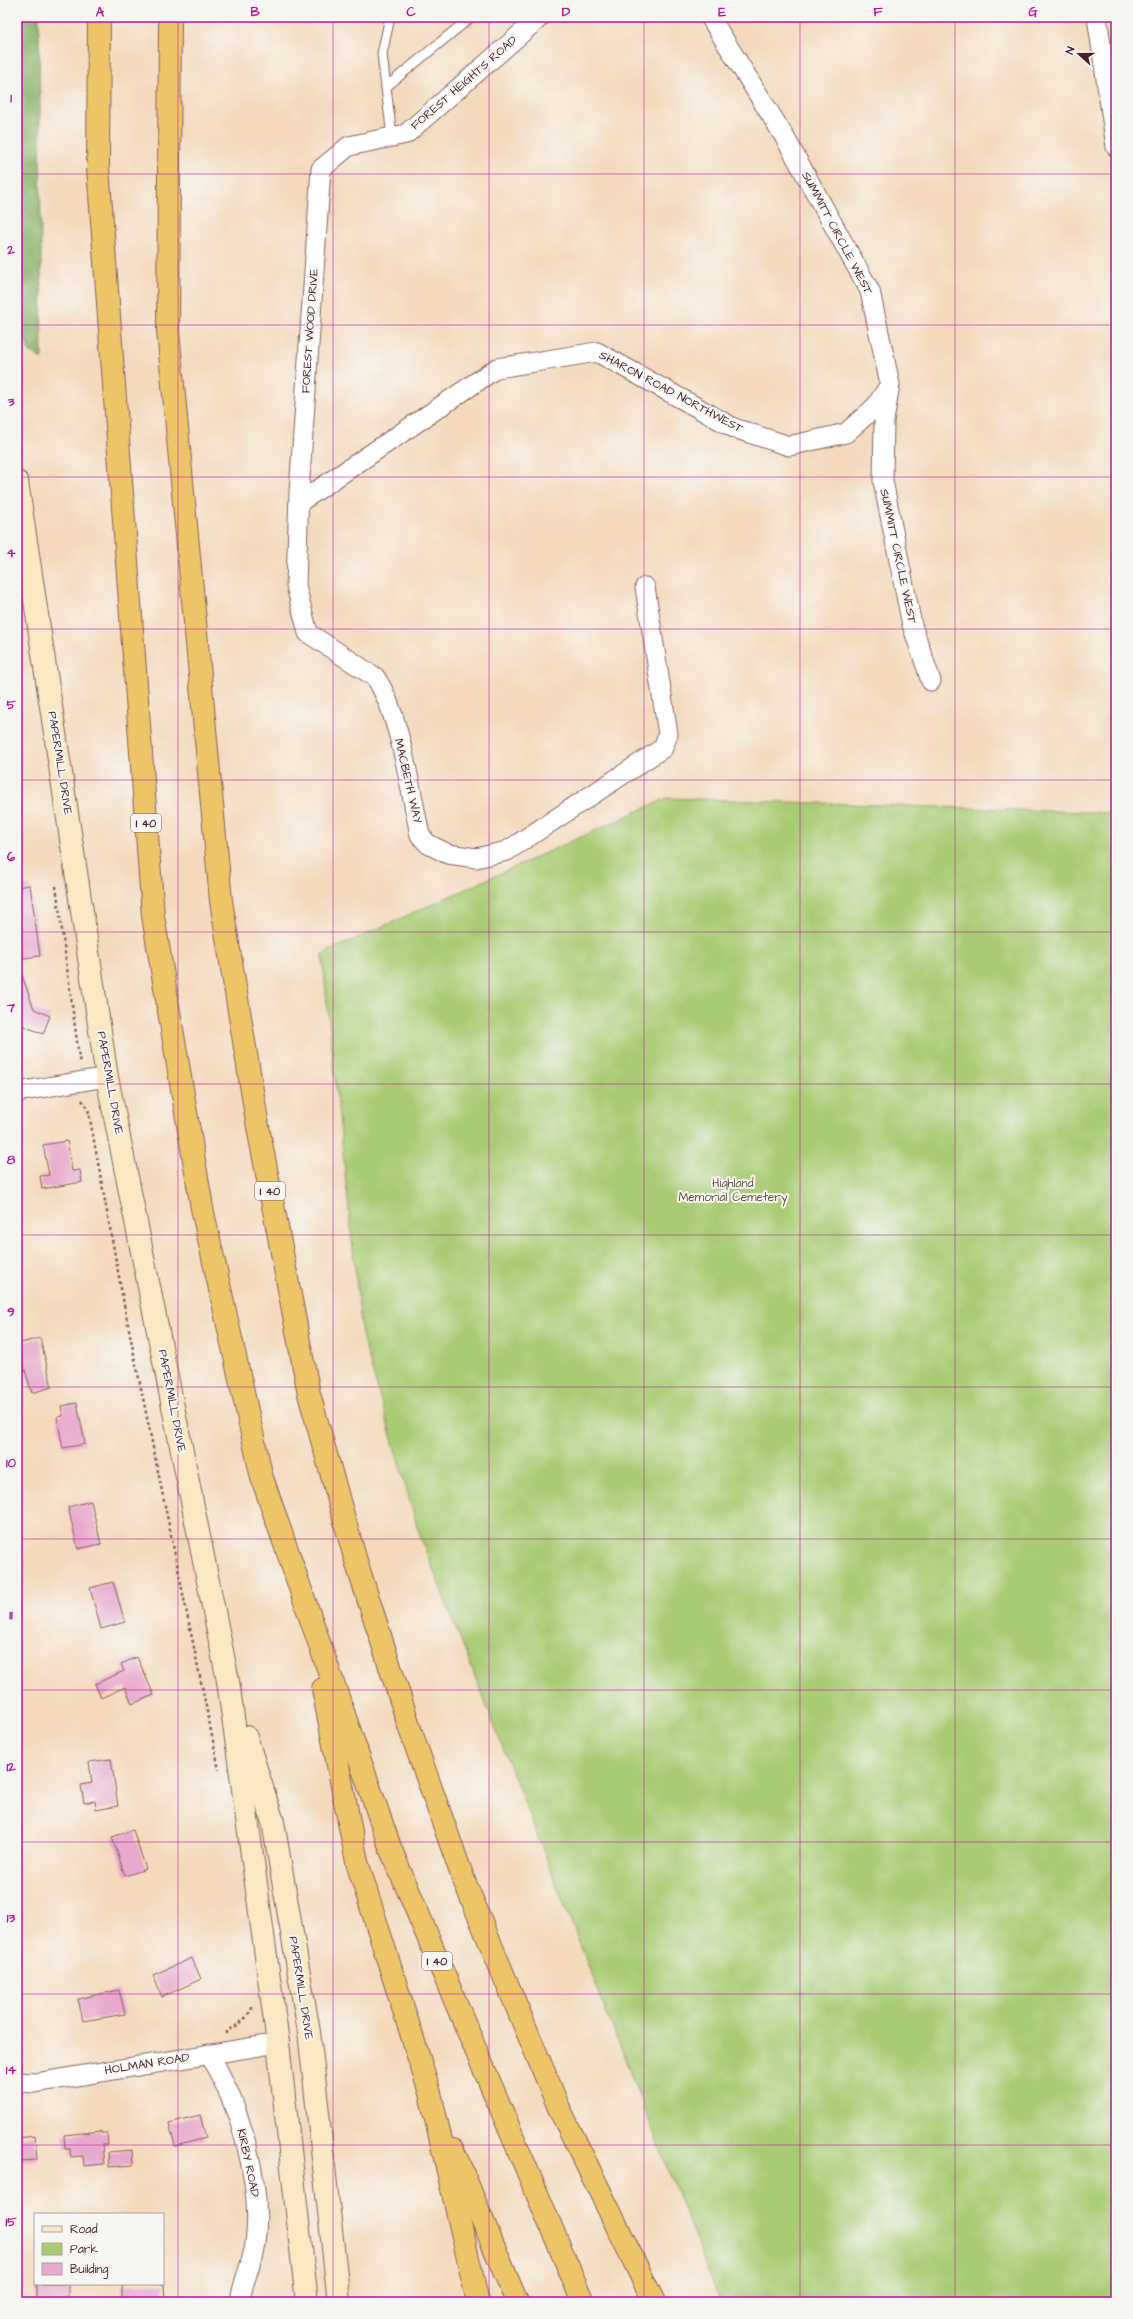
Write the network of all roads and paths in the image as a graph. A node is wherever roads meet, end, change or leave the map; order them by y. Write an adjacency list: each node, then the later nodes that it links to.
1 (99, 17): 21 (highway, I 40)
2 (170, 17): 36 (highway, I 40)
3 (471, 17): 8 (lane)
4 (540, 17): 9 (street, FOREST HEIGHTS ROAD)
5 (710, 17): 12 (street, SUMMITT CIRCLE WEST)
6 (1097, 17): 10 (street)
7 (389, 18): 8 (lane)
8 (386, 87): 9 (lane)
9 (392, 137): 11 (street, FOREST HEIGHTS ROAD)
10 (1116, 147)
11 (321, 169): 14 (street, FOREST WOOD DRIVE)
12 (890, 384): 14 (street, SHARON ROAD NORTHWEST); 16 (street, SUMMITT CIRCLE WEST)
13 (17, 482): 18 (main road, PAPERMILL DRIVE)
14 (300, 497): 15 (street, MACBETH WAY)
15 (645, 587)
16 (931, 682)
17 (56, 883): 19 (path)
18 (107, 1077): 19 (street); 22 (main road, PAPERMILL DRIVE)
19 (80, 1081): 20 (street); 23 (path)
20 (17, 1092)
21 (308, 1613): 29 (highway); 35 (highway, I 40)
22 (228, 1680): 25 (main road, PAPERMILL DRIVE); 32 (main road, PAPERMILL DRIVE)
23 (220, 1778)
24 (255, 2001): 26 (path)
25 (278, 2043): 26 (street, HOLMAN ROAD); 31 (main road, PAPERMILL DRIVE)
26 (231, 2050): 27 (street, HOLMAN ROAD)
27 (208, 2054): 28 (street, HOLMAN ROAD); 30 (street, KIRBY ROAD)
28 (17, 2082)
29 (430, 2093): 33 (highway); 34 (highway)
30 (240, 2302)
31 (307, 2302)
32 (339, 2302)
33 (478, 2302)
34 (516, 2302)
35 (583, 2302)
36 (654, 2302)

